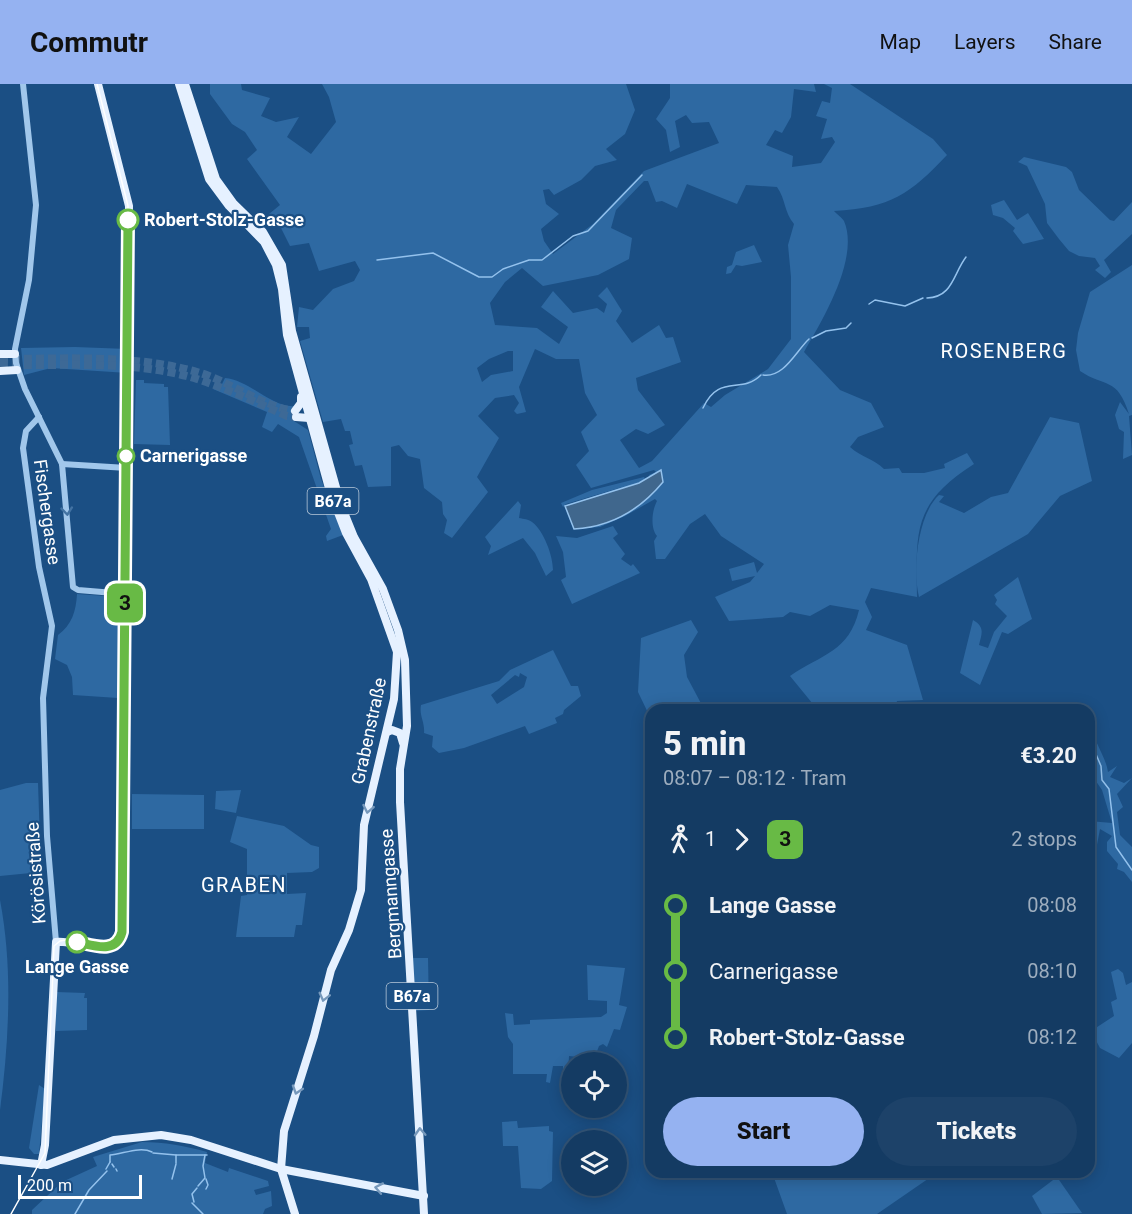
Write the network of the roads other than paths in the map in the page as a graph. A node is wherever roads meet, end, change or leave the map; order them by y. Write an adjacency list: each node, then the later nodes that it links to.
1 (22, 84): 6 (street)
2 (98, 84): 13 (main road)
3 (178, 84): 9 (main road, Grabenstraße / B67a)
4 (184, 84): 10 (main road, Grabenstraße / B67a)
5 (0, 354): 6 (main road)
6 (15, 354): 7 (street)
7 (17, 370): 8 (main road); 11 (street)
8 (0, 371)
9 (300, 388): 10 (main road, Grabenstraße / B67a); 10 (main road, B67a)
10 (311, 414): 16 (main road, Grabenstraße / B67a); 17 (main road, Grabenstraße / B67a)
11 (39, 417): 12 (street); 14 (street, Fischergasse)
12 (62, 464): 13 (street); 15 (street, one-way to 15)
13 (127, 468): 15 (main road)
14 (41, 581): 21 (street, Körösistraße)
15 (126, 594): 21 (main road)
16 (402, 645): 18 (main road, Bergmanngasse / B67a)
17 (396, 673): 18 (main road); 19 (main road, Grabenstraße / B67a)
18 (406, 703): 20 (main road, Bergmanngasse / B67a)
19 (387, 732): 20 (main road); 24 (main road, Grabenstraße / B67a, one-way to 24)
20 (403, 744): 26 (main road, Bergmanngasse / B67a, one-way to 20)
21 (56, 942): 23 (main road, Körösistraße)
22 (0, 1160): 23 (main road)
23 (41, 1165): 24 (main road)
24 (281, 1169): 25 (main road, one-way to 24); 28 (main road, B67a)
25 (405, 1193): 26 (main road); 27 (main road)
26 (424, 1196): 27 (main road, Bergmanngasse / B67a)
27 (424, 1212)
28 (295, 1214)

